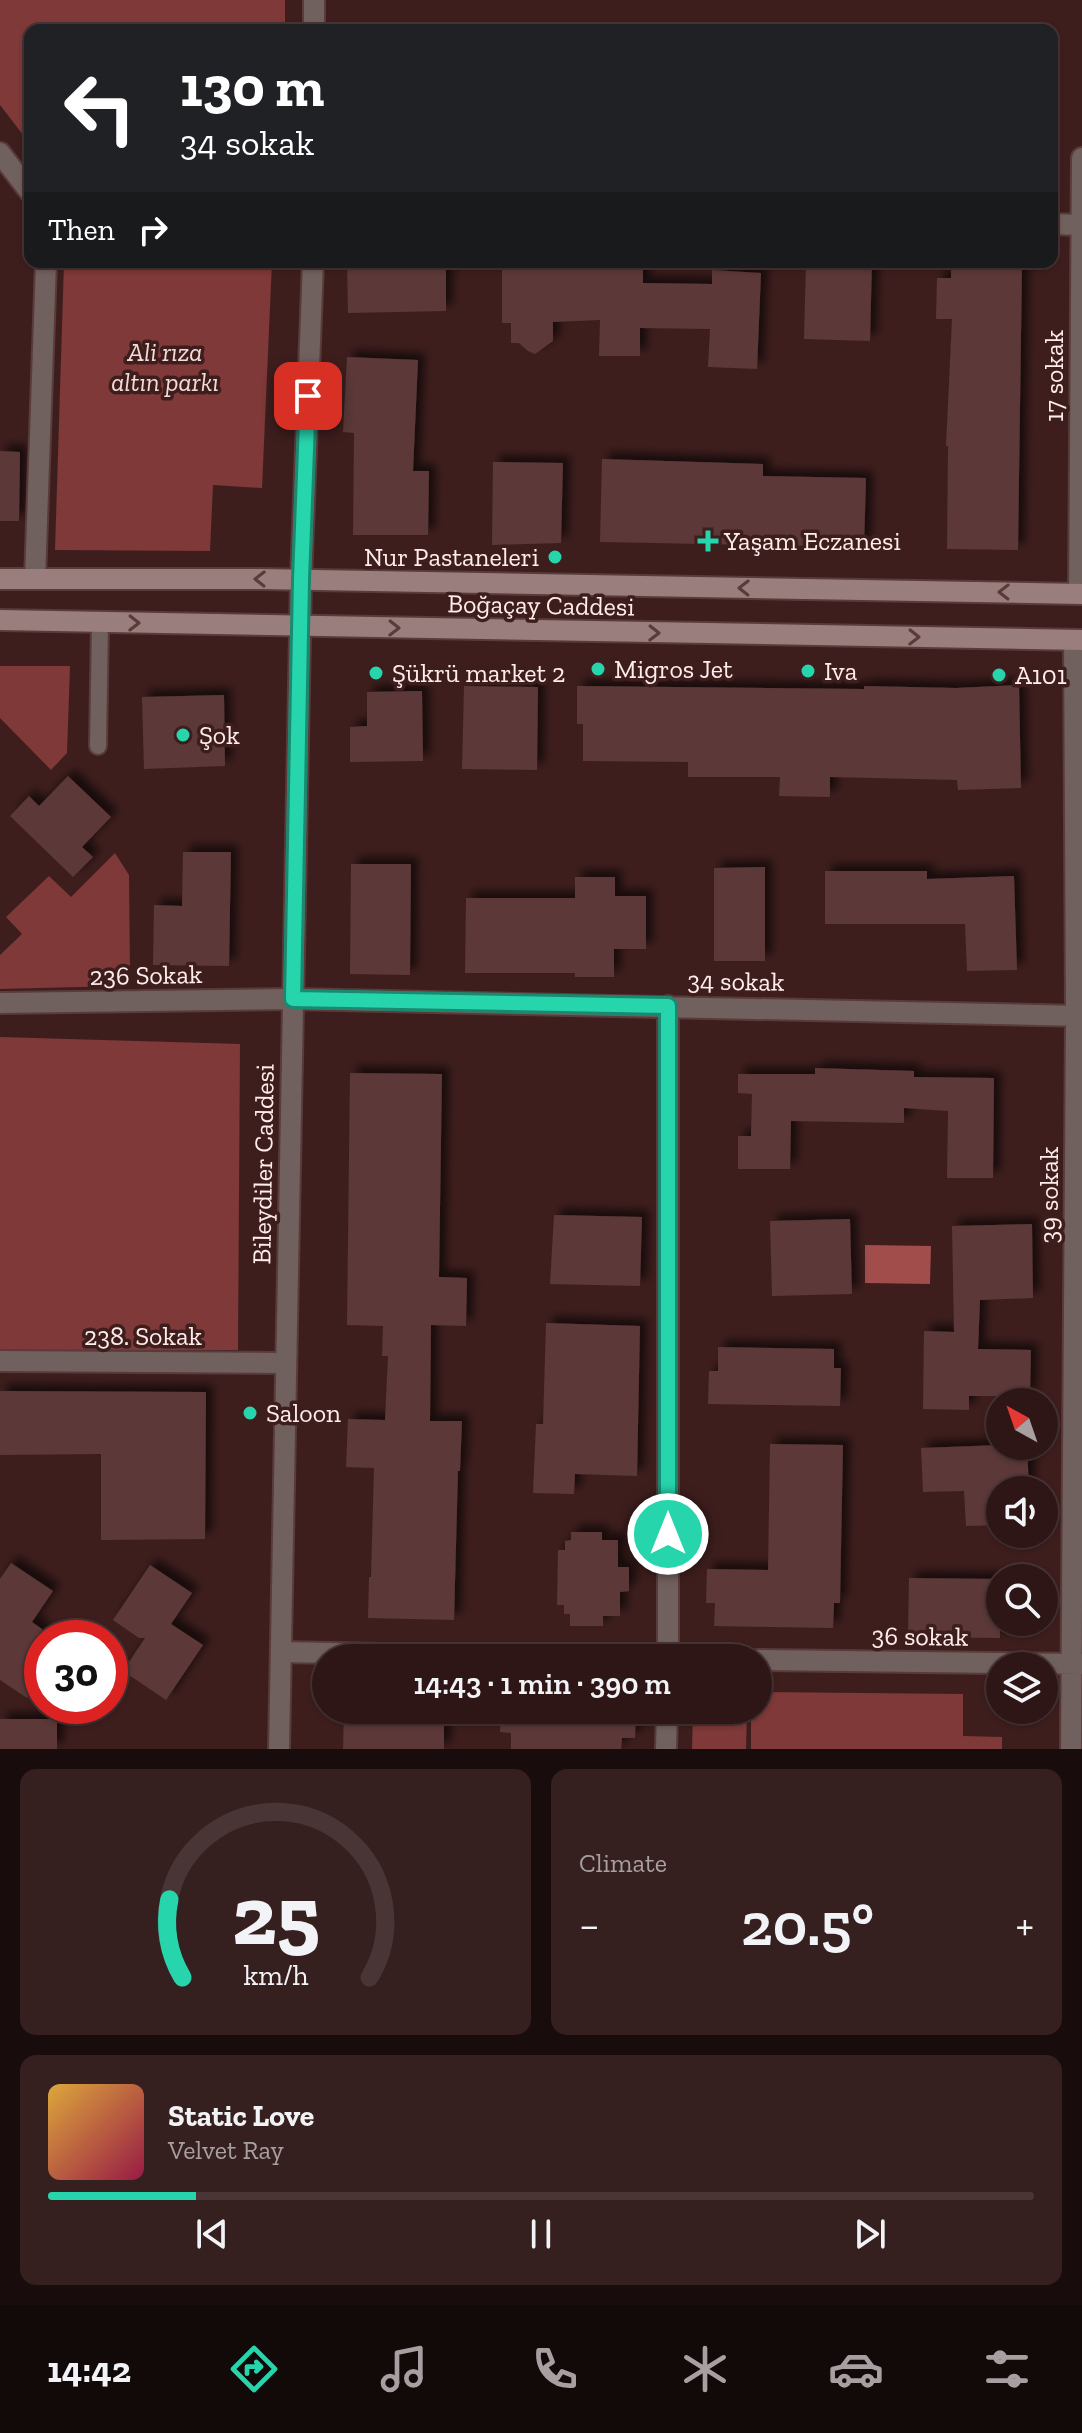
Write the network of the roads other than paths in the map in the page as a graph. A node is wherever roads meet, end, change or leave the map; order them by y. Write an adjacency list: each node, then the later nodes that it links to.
1 (314, 0): 2 (street)
2 (314, 24)
3 (0, 153): 5 (street)
4 (1082, 158): 7 (street, 17 sokak)
5 (24, 184)
6 (1058, 224): 7 (street)
7 (1081, 225): 13 (street, 17 sokak)
8 (46, 268): 11 (street)
9 (313, 268): 12 (street, Bileydiler Caddesi)
10 (0, 579): 11 (main road, Boğaçay Caddesi)
11 (35, 579): 12 (main road, Boğaçay Caddesi, one-way to 11)
12 (301, 580): 13 (main road, Boğaçay Caddesi, one-way to 12); 16 (street, Bileydiler Caddesi)
13 (1080, 594)
14 (0, 620): 15 (main road, Boğaçay Caddesi)
15 (100, 622): 16 (main road, Boğaçay Caddesi, one-way to 16); 18 (lane)
16 (300, 625): 17 (main road, Boğaçay Caddesi, one-way to 17); 19 (street, Bileydiler Caddesi)
17 (1078, 640): 22 (street, 39 sokak)
18 (98, 746)
19 (293, 999): 20 (street, 236 Sokak); 21 (street, 34 sokak); 24 (street, Bileydiler Caddesi)
20 (0, 1003)
21 (668, 1006): 22 (street, 34 sokak); 25 (street)
22 (1079, 1016): 29 (street, 39 sokak)
23 (0, 1361): 24 (street, 238. Sokak)
24 (285, 1363): 26 (street, Bileydiler Caddesi)
25 (668, 1644)
26 (281, 1652): 27 (street); 31 (street, Bileydiler Caddesi)
27 (312, 1653)
28 (772, 1660): 29 (street, 36 sokak)
29 (1077, 1664): 33 (street, 39 sokak)
30 (667, 1724): 32 (street)
31 (279, 1749)
32 (666, 1749)
33 (1071, 1749)

